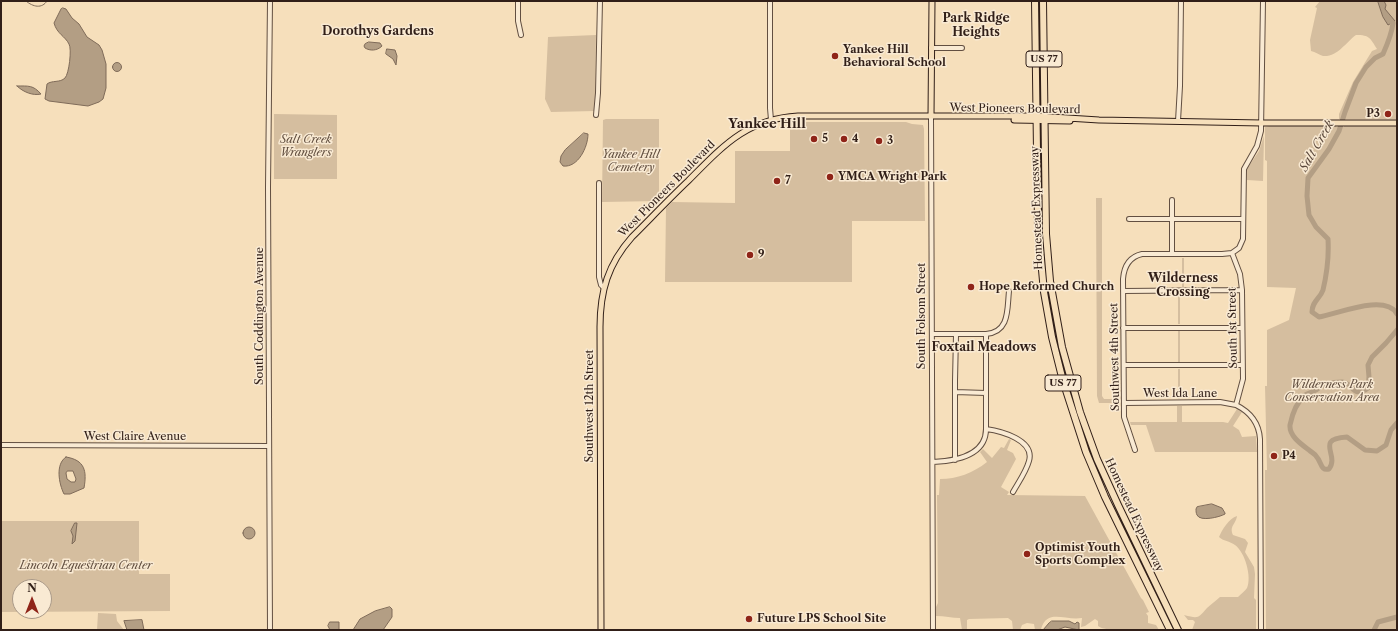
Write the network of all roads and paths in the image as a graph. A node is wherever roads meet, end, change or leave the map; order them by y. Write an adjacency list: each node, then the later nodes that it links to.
1 (270, 1): 47 (street, South Coddington Avenue)
2 (518, 1): 10 (street)
3 (600, 1): 13 (street)
4 (770, 1): 17 (street)
5 (932, 1): 11 (main road, South Folsom Street)
6 (1036, 1): 15 (highway, Homestead Expressway / US 77)
7 (1043, 1): 16 (highway, Homestead Expressway / US 77)
8 (1181, 1): 18 (street)
9 (1263, 1): 19 (street)
10 (520, 35)
11 (931, 48): 12 (street); 14 (main road, South Folsom Street)
12 (962, 48)
13 (596, 115)
14 (931, 116): 15 (main road, West Pioneers Boulevard); 17 (main road, West Pioneers Boulevard); 36 (street, South Folsom Street)
15 (1036, 118): 16 (main road, West Pioneers Boulevard); 55 (highway, Homestead Expressway / US 77)
16 (1044, 119): 18 (main road, West Pioneers Boulevard); 56 (highway, Homestead Expressway / US 77)
17 (771, 120): 30 (main road, West Pioneers Boulevard)
18 (1178, 121): 19 (main road, West Pioneers Boulevard)
19 (1262, 123): 20 (main road, West Pioneers Boulevard); 23 (street)
20 (1397, 123)
21 (599, 183): 30 (street, Southwest 12th Street)
22 (1238, 184): 23 (street)
23 (1243, 184): 27 (street)
24 (1172, 200): 26 (street)
25 (1129, 219): 26 (street)
26 (1172, 219): 27 (street); 29 (street)
27 (1243, 219): 28 (street)
28 (1232, 253): 29 (street); 31 (street, South 1st Street)
29 (1172, 254): 33 (street, Southwest 4th Street)
30 (604, 288): 53 (main road, Southwest 12th Street)
31 (1242, 290): 33 (street); 35 (street, South 1st Street)
32 (1009, 291): 37 (street)
33 (1123, 291): 34 (street, Southwest 4th Street)
34 (1123, 328): 35 (street); 39 (street, Southwest 4th Street)
35 (1242, 328): 40 (street, South 1st Street)
36 (932, 334): 38 (street); 50 (street, South Folsom Street)
37 (986, 334): 38 (street); 42 (street)
38 (956, 335): 41 (street)
39 (1124, 365): 40 (street); 43 (street, Southwest 4th Street)
40 (1242, 365): 44 (street, South 1st Street)
41 (955, 392): 42 (street); 49 (street)
42 (986, 393): 45 (street)
43 (1124, 403): 44 (street, West Ida Lane); 48 (street, Southwest 4th Street)
44 (1236, 404): 57 (street)
45 (986, 429): 49 (street); 51 (street)
46 (1, 445): 47 (street, West Claire Avenue)
47 (269, 446): 52 (street, South Coddington Avenue)
48 (1135, 450)
49 (955, 460): 50 (street)
50 (933, 462): 54 (street, South Folsom Street)
51 (1013, 492)
52 (270, 630)
53 (601, 630)
54 (933, 630)
55 (1170, 630)
56 (1178, 630)
57 (1261, 630)

